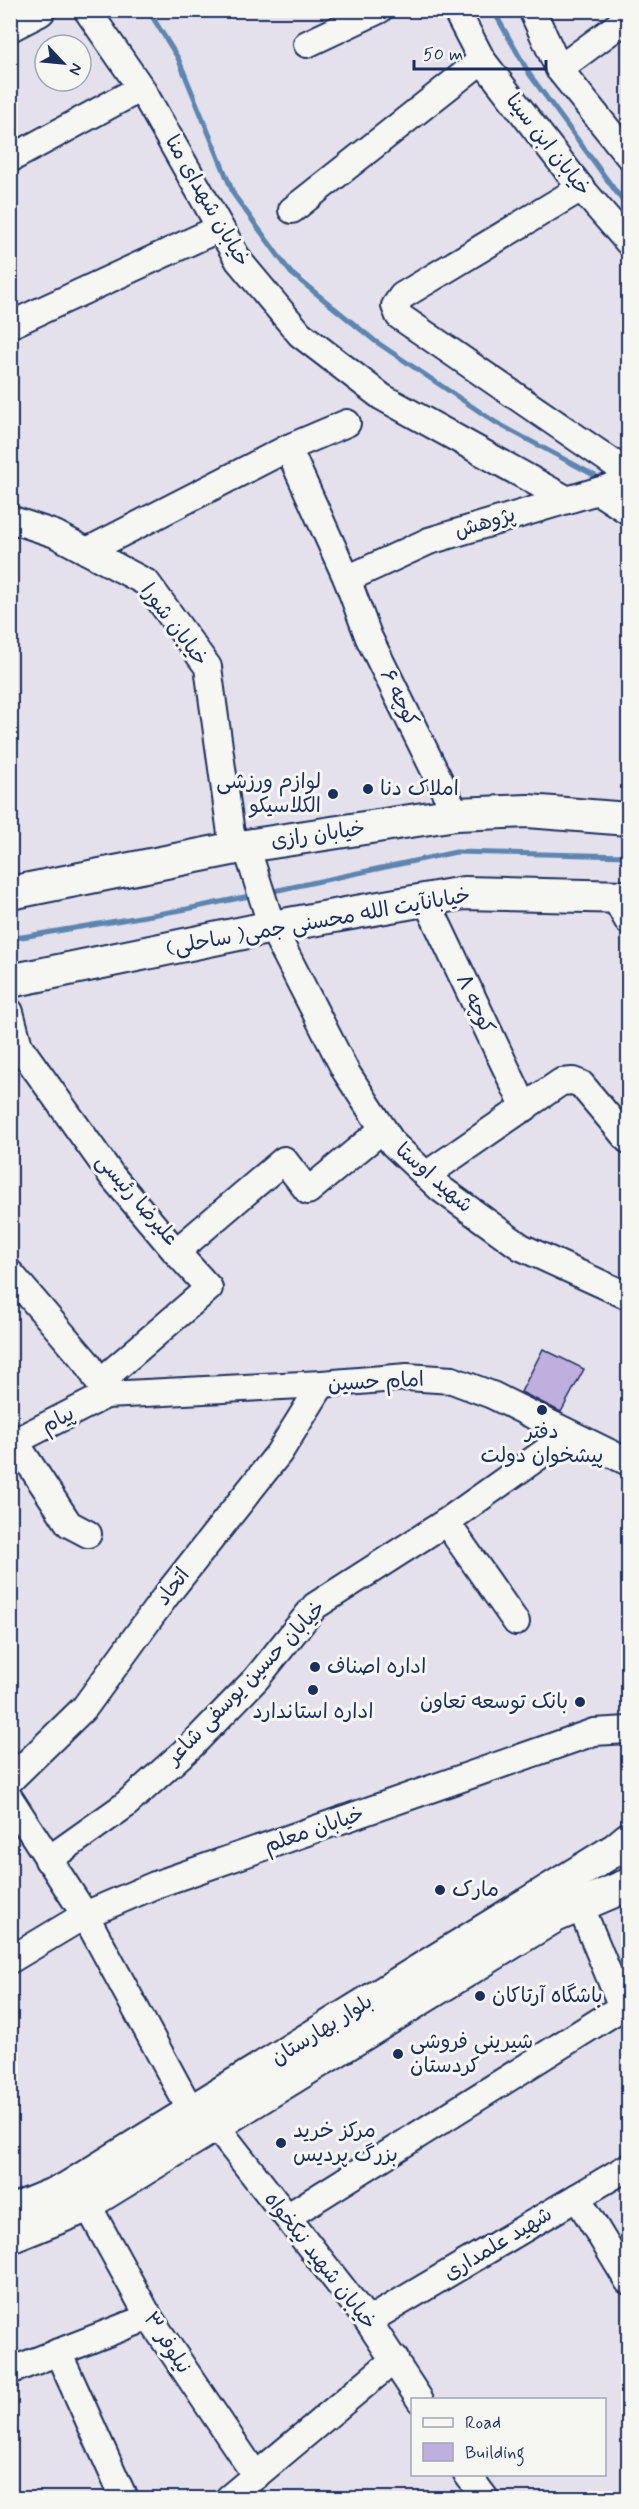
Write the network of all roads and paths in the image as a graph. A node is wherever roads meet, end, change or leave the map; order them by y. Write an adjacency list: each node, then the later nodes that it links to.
1 (39, 10): 7 (main road)
2 (87, 10): 11 (street, خیابان شهدای منا)
3 (379, 10): 8 (street)
4 (456, 10): 9 (street, خیابان ابن سینا)
5 (532, 10): 10 (street)
6 (628, 18): 10 (street)
7 (10, 25)
8 (307, 44)
9 (482, 60): 14 (street, خیابان ابن سینا); 15 (street)
10 (559, 69): 12 (street)
11 (141, 88): 13 (street); 16 (street, خیابان شهدای منا)
12 (626, 148)
13 (10, 159)
14 (581, 188): 17 (street, خیابان ابن سینا); 21 (street)
15 (292, 210)
16 (220, 228): 18 (street); 24 (street, خیابان شهدای منا)
17 (628, 242)
18 (10, 325)
19 (347, 423): 20 (street)
20 (288, 448): 27 (street); 28 (street, کوچه ۶)
21 (628, 473)
22 (628, 482): 23 (street, پژوهش)
23 (600, 491): 24 (street, پژوهش); 25 (street)
24 (568, 500): 28 (street, پژوهش)
25 (628, 511)
26 (10, 519): 27 (street, خیابان شورا)
27 (87, 551): 31 (street, خیابان شورا)
28 (347, 579): 29 (street, کوچه ۶)
29 (456, 814): 30 (main road, خیابان رازی); 31 (main road, خیابان رازی)
30 (628, 819)
31 (240, 847): 32 (main road, خیابان رازی); 35 (street, خیابان شورا)
32 (10, 893)
33 (426, 900): 34 (main road, خیابانآیت الله محسنی جمی( ساحلی)); 35 (main road, خیابانآیت الله محسنی جمی( ساحلی)); 38 (street, کوچه ۸)
34 (624, 905)
35 (272, 927): 36 (main road, خیابانآیت الله محسنی جمی( ساحلی)); 39 (street, شهید اوستا)
36 (10, 981)
37 (10, 1012): 42 (street, علیرضا رئیسی)
38 (525, 1108): 40 (street); 41 (street)
39 (383, 1129): 41 (street, شهید اوستا); 42 (street, علیرضا رئیسی)
40 (628, 1140)
41 (426, 1175): 44 (street, شهید اوستا)
42 (176, 1252): 46 (street)
43 (10, 1273): 46 (street)
44 (628, 1296)
45 (322, 1384): 46 (street, امام حسین); 47 (street, امام حسین); 54 (street, اتحاد)
46 (106, 1395): 48 (street, پیام)
47 (570, 1434): 49 (street, امام حسین); 50 (street, خیابان حسین یوسفی شاعر)
48 (13, 1443): 51 (street)
49 (628, 1462)
50 (446, 1522): 52 (street); 57 (street, خیابان حسین یوسفی شاعر)
51 (88, 1534)
52 (516, 1622)
53 (628, 1730): 60 (street, خیابان معلم)
54 (10, 1780)
55 (10, 1799): 57 (street, خیابان شهید نیکخواه)
56 (624, 1844): 62 (main road, بلوار بهارستان)
57 (48, 1860): 60 (street, خیابان شهید نیکخواه)
58 (628, 1885): 59 (main road, بلوار بهارستان)
59 (580, 1905): 62 (main road, بلوار بهارستان); 67 (street)
60 (85, 1915): 61 (street, خیابان معلم); 62 (street, خیابان شهید نیکخواه)
61 (10, 1960)
62 (203, 2118): 65 (main road, بلوار بهارستان); 66 (main road, بلوار بهارستان); 67 (street, خیابان شهید نیکخواه)
63 (627, 2171): 64 (street, شهید علمداری)
64 (577, 2197): 69 (street); 71 (street, شهید علمداری)
65 (87, 2204): 68 (main road, بلوار بهارستان); 70 (street, نیلوفر ۳)
66 (10, 2212)
67 (286, 2217): 71 (street, خیابان شهید نیکخواه)
68 (10, 2237)
69 (628, 2281)
70 (149, 2317): 72 (street); 76 (street, نیلوفر ۳)
71 (368, 2321): 73 (street, خیابان شهید نیکخواه)
72 (58, 2352): 74 (street); 78 (street)
73 (395, 2360): 75 (street, خیابان شهید نیکخواه); 76 (street)
74 (10, 2371)
75 (419, 2398)
76 (256, 2476): 79 (street)
77 (468, 2476): 80 (street)
78 (124, 2499)
79 (229, 2499)
80 (485, 2499)

